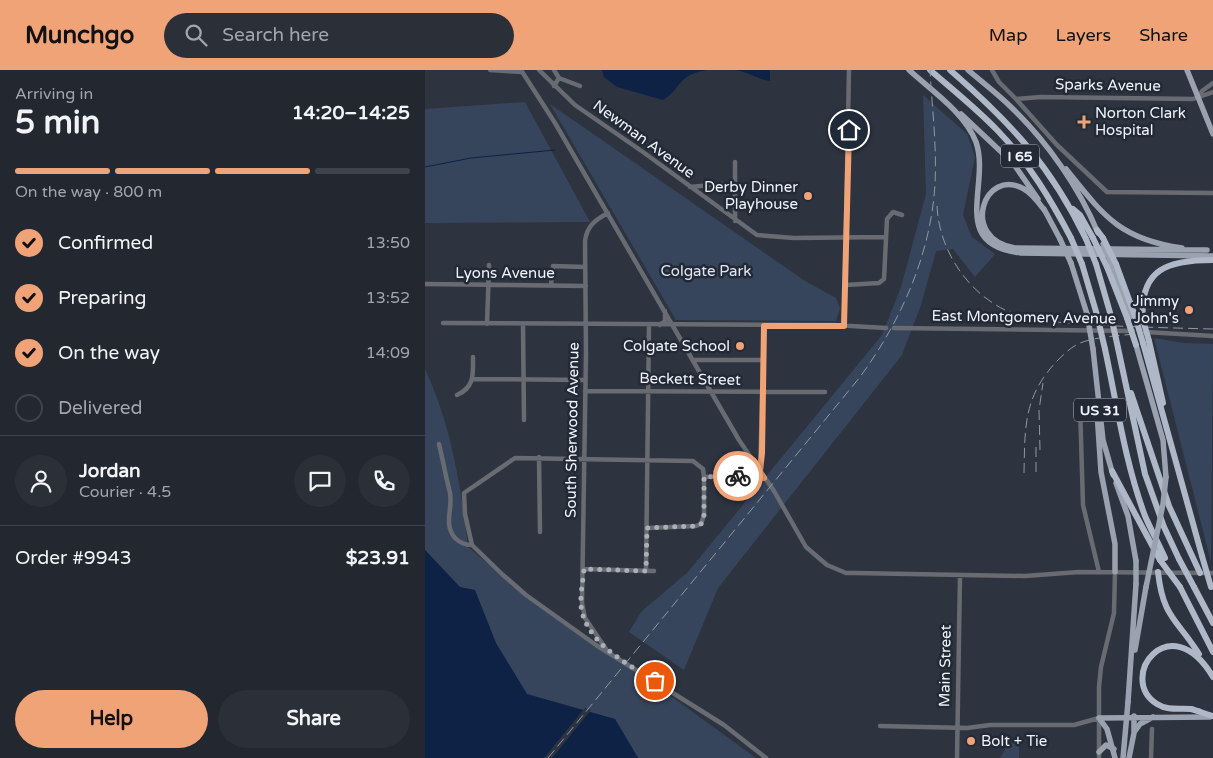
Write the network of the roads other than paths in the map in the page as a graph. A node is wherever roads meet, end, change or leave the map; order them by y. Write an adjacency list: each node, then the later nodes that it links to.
1 (490, 70): 10 (street)
2 (539, 70): 14 (street, Newman Avenue)
3 (554, 70): 12 (street)
4 (849, 70): 31 (street)
5 (909, 70): 19 (main road, US 31)
6 (930, 70): 86 (highway, I 65, bridge)
7 (950, 70): 33 (highway, I 65)
8 (969, 70): 22 (main road)
9 (1187, 70): 17 (main road)
10 (522, 71): 27 (street)
11 (992, 71): 18 (street)
12 (559, 78): 14 (street); 15 (street)
13 (1213, 83): 17 (street)
14 (554, 86): 23 (street, Newman Avenue)
15 (580, 86)
16 (1213, 92): 17 (street)
17 (1199, 98): 18 (street, Sparks Avenue); 20 (main road)
18 (1016, 99): 25 (street)
19 (943, 100): 26 (main road, US 31); 35 (main road)
20 (1213, 134)
21 (735, 162): 24 (street)
22 (1060, 165): 30 (main road); 34 (main road)
23 (691, 187): 24 (street); 29 (street, Newman Avenue)
24 (734, 190): 29 (street)
25 (1213, 193)
26 (1045, 211): 34 (main road); 62 (main road, US 31, bridge)
27 (609, 213): 39 (street, South Sherwood Avenue); 45 (street)
28 (902, 215): 32 (street)
29 (735, 221): 31 (street, Newman Avenue)
30 (1097, 230): 33 (highway)
31 (847, 237): 32 (street, Newman Avenue); 41 (street)
32 (885, 237): 41 (street)
33 (1096, 239): 38 (highway, bridge); 38 (highway, bridge); 66 (highway, I 65, bridge)
34 (1210, 250)
35 (1213, 256)
36 (1213, 260): 58 (highway, bridge)
37 (489, 265): 43 (street)
38 (1112, 265): 58 (highway, bridge)
39 (585, 267): 42 (street); 44 (street, South Sherwood Avenue)
40 (425, 284): 43 (street, Lyons Avenue)
41 (847, 284): 54 (street)
42 (551, 285): 43 (street, Lyons Avenue); 44 (street, Lyons Avenue)
43 (487, 286): 47 (street)
44 (586, 286): 49 (street, South Sherwood Avenue)
45 (665, 310): 51 (street); 52 (street)
46 (443, 323): 47 (street)
47 (487, 324): 48 (street)
48 (523, 324): 49 (street); 64 (street)
49 (586, 325): 50 (street); 65 (street, South Sherwood Avenue)
50 (649, 325): 51 (street); 68 (street)
51 (660, 325): 52 (street)
52 (674, 325): 53 (street); 60 (street)
53 (764, 326): 54 (street); 61 (street)
54 (844, 326): 55 (street)
55 (886, 328)
56 (894, 328): 57 (street, East Montgomery Avenue)
57 (1213, 336)
58 (1143, 343): 96 (highway, bridge); 102 (main road, US 31, bridge)
59 (473, 357): 63 (street)
60 (693, 360): 61 (street); 69 (street)
61 (763, 360): 70 (street)
62 (1096, 373): 79 (main road, US 31); 91 (main road)
63 (473, 379): 64 (street); 72 (street)
64 (522, 380): 65 (street); 74 (street)
65 (585, 380): 67 (street, South Sherwood Avenue)
66 (1127, 384): 93 (highway); 97 (highway, I 65, bridge)
67 (585, 391): 68 (street, Beckett Street); 77 (street, South Sherwood Avenue)
68 (648, 391): 69 (street, Beckett Street); 78 (street)
69 (711, 392): 70 (street, Beckett Street); 80 (street)
70 (763, 392): 71 (street, Beckett Street); 80 (street)
71 (825, 392)
72 (457, 395)
73 (1079, 405): 90 (street)
74 (524, 420)
75 (439, 444): 85 (street)
76 (539, 458): 77 (street); 84 (street); 85 (street)
77 (584, 460): 78 (street); 87 (street, South Sherwood Avenue)
78 (647, 461): 81 (street); 83 (street)
79 (1111, 471): 86 (highway); 102 (main road, US 31, bridge)
80 (760, 472): 82 (street)
81 (704, 477): 82 (street); 83 (street)
82 (764, 478): 95 (street)
83 (647, 528): 88 (street)
84 (540, 532)
85 (472, 544): 98 (street)
86 (1163, 559): 99 (highway, I 65, bridge)
87 (584, 569): 88 (street); 98 (street, South Sherwood Avenue)
88 (646, 571): 89 (street)
89 (654, 571)
90 (1099, 572): 91 (street); 95 (street)
91 (1115, 572): 92 (street); 106 (street)
92 (1158, 572): 93 (street); 100 (highway)
93 (1201, 573): 94 (street)
94 (1213, 573)
95 (960, 575): 108 (street, Main Street)
96 (1212, 590)
97 (1213, 623)
98 (607, 650): 113 (street)
99 (1213, 652)
100 (1209, 669): 101 (highway); 105 (highway)
101 (1213, 676)
102 (1128, 702): 116 (main road, US 31, bridge)
103 (1134, 716): 104 (main road); 106 (main road); 110 (main road)
104 (1155, 716): 105 (main road); 110 (main road)
105 (1213, 716)
106 (1099, 718): 108 (street); 111 (main road); 112 (street)
107 (880, 726): 108 (street)
108 (957, 727): 114 (street, Main Street)
109 (1151, 729): 118 (street)
110 (1134, 733): 117 (main road)
111 (1114, 749): 112 (main road); 115 (main road)
112 (1099, 755)
113 (766, 758)
114 (957, 758)
115 (1115, 758)
116 (1123, 758)
117 (1129, 758)
118 (1151, 758)

